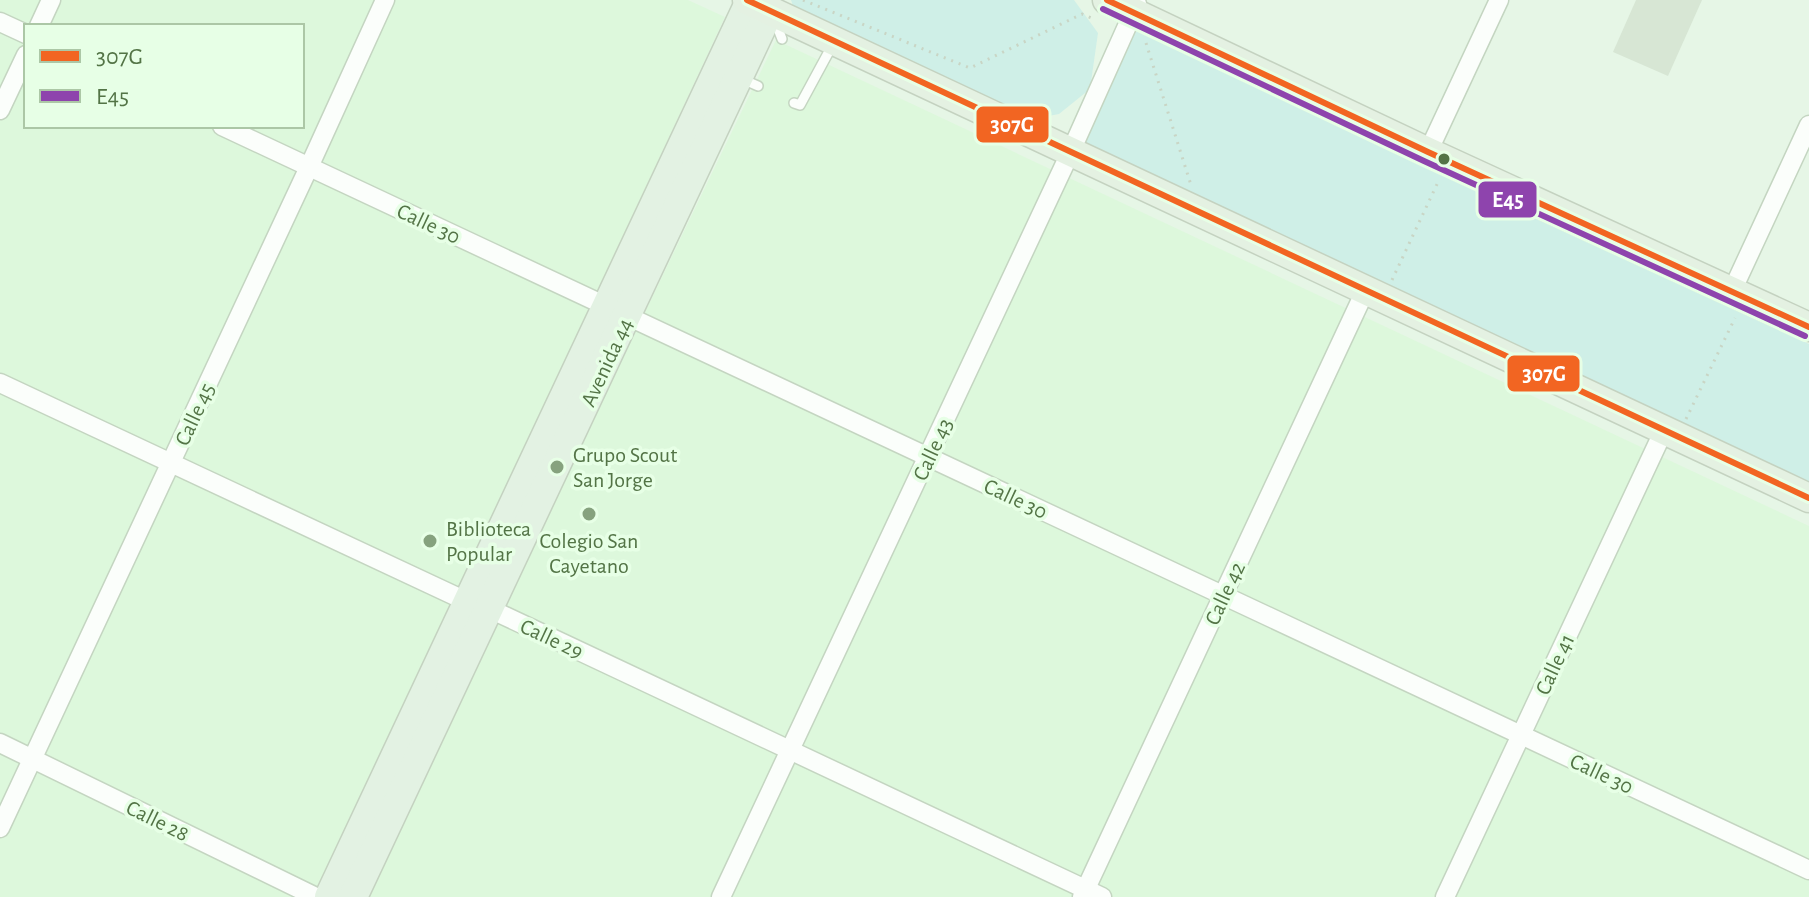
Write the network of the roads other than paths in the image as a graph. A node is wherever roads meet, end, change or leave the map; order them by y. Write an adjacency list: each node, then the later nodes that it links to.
1 (51, 0): 8 (street)
2 (385, 0): 19 (street, Calle 45)
3 (1107, 0): 6 (highway)
4 (1499, 0): 18 (street)
5 (758, 2): 10 (lane); 11 (highway); 22 (main road, Avenida 44); 22 (main road, Avenida 44)
6 (1131, 15): 17 (street, Calle 43); 18 (highway)
7 (0, 22): 9 (street)
8 (40, 24)
9 (24, 33)
10 (782, 39)
11 (835, 40): 13 (lane); 17 (highway)
12 (24, 59): 14 (street)
13 (794, 103)
14 (0, 110)
15 (1809, 125): 21 (street)
16 (226, 128): 19 (street, Calle 30)
17 (1071, 151): 20 (highway); 26 (street, Calle 43)
18 (1438, 156): 21 (highway)
19 (309, 167): 22 (street, Calle 30); 27 (street, Calle 45)
20 (1375, 293): 25 (highway); 29 (street, Calle 42)
21 (1738, 294): 23 (highway)
22 (617, 311): 26 (street, Calle 30); 30 (main road, Avenida 44)
23 (1809, 327)
24 (0, 383): 27 (street, Calle 29)
25 (1671, 434): 28 (highway); 31 (street, Calle 41)
26 (928, 457): 29 (street, Calle 30); 33 (street, Calle 43)
27 (171, 462): 30 (street, Calle 29); 34 (street, Calle 45)
28 (1809, 498)
29 (1223, 595): 31 (street, Calle 30); 37 (street, Calle 42)
30 (479, 605): 33 (street, Calle 29); 39 (main road, Avenida 44); 40 (main road, Avenida 44)
31 (1521, 735): 36 (street, Calle 30); 42 (street, Calle 41)
32 (0, 743): 34 (street, Calle 28)
33 (790, 750): 37 (street, Calle 29); 41 (street, Calle 43)
34 (33, 758): 35 (street, Calle 45); 38 (street, Calle 28)
35 (0, 828)
36 (1809, 870)
37 (1090, 894)
38 (316, 897)
39 (329, 897)
40 (353, 897)
41 (721, 897)
42 (1445, 897)

